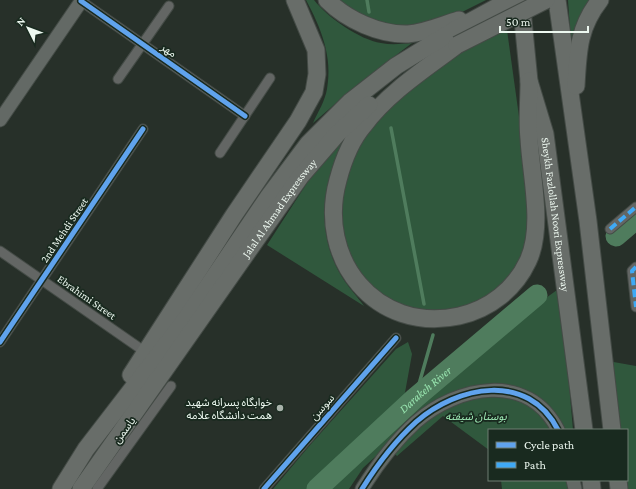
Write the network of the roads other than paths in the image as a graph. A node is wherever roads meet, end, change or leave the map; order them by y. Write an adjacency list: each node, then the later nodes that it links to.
1 (81, 0): 12 (street, مهر); 17 (street)
2 (295, 0): 34 (highway)
3 (327, 0): 10 (highway)
4 (510, 0): 10 (highway, Jalal Al Ahmad Expressway)
5 (521, 0): 15 (highway, Sheykh Fazlollah Noori Expressway)
6 (546, 0): 11 (highway, Jalal Al Ahmad Expressway, bridge)
7 (557, 0): 18 (highway)
8 (600, 0): 18 (highway)
9 (169, 6): 12 (street)
10 (488, 12): 11 (highway, Jalal Al Ahmad Expressway)
11 (455, 38): 15 (highway); 34 (highway, Jalal Al Ahmad Expressway); 36 (highway, Jalal Al Ahmad Expressway)
12 (142, 44): 14 (street); 16 (street, مهر)
13 (270, 78): 16 (street)
14 (118, 79)
15 (529, 81): 32 (highway, Sheykh Fazlollah Noori Expressway)
16 (245, 116): 20 (street)
17 (0, 120)
18 (573, 122): 33 (highway)
19 (143, 129): 25 (street, 2nd Mehdi Street)
20 (220, 153)
21 (636, 207): 22 (street)
22 (610, 229)
23 (0, 251): 25 (street, Ebrahimi Street)
24 (636, 267): 26 (street)
25 (42, 280): 28 (street, 2nd Mehdi Street); 29 (street, Ebrahimi Street)
26 (636, 306)
27 (396, 338): 38 (street, سوسن)
28 (0, 342)
29 (141, 349)
30 (171, 386): 37 (street, یاسمن)
31 (557, 429): 39 (street)
32 (584, 429)
33 (612, 429)
34 (86, 449): 35 (highway, Jalal Al Ahmad Expressway)
35 (61, 489)
36 (80, 489)
37 (97, 489)
38 (264, 489)
39 (362, 489)

